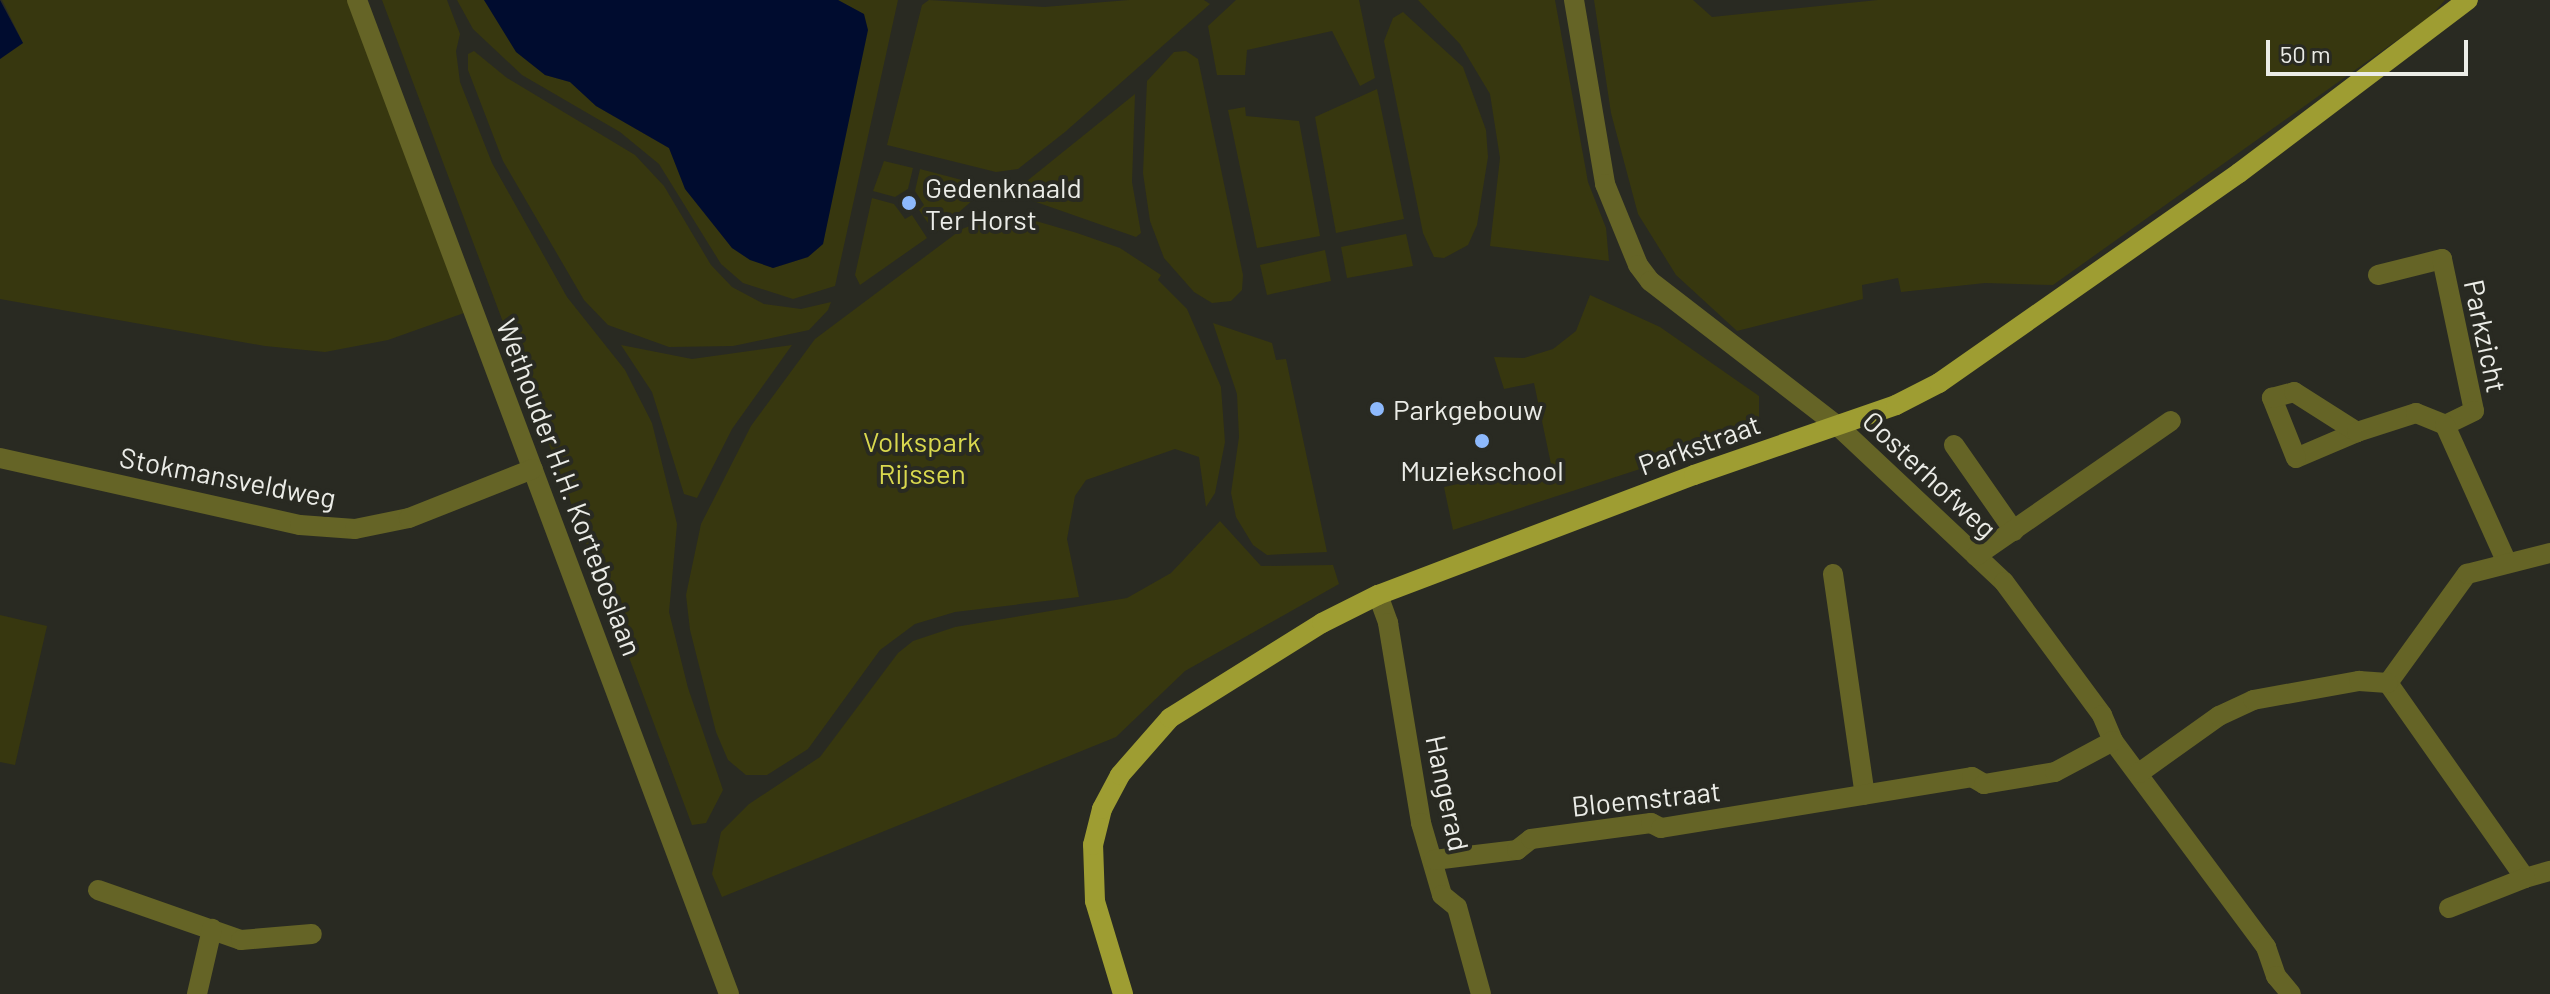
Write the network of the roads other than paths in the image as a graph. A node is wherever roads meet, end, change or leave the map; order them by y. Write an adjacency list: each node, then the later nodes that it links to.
1 (357, 0): 11 (street, Wethouder H.H. Korteboslaan)
2 (1574, 0): 7 (street, Oosterhofweg)
3 (2468, 0): 7 (main road, Parkstraat)
4 (2378, 275): 6 (street, Parkzicht)
5 (2171, 421): 12 (street)
6 (2445, 425): 8 (street); 15 (street)
7 (1839, 427): 14 (street, Oosterhofweg); 17 (main road, Parkstraat)
8 (2357, 432)
9 (1954, 445): 12 (street)
10 (0, 458): 11 (street, Stokmansveldweg)
11 (533, 469): 31 (street, Wethouder H.H. Korteboslaan)
12 (2014, 531): 14 (street)
13 (2550, 553): 15 (street)
14 (1976, 556): 19 (street, Oosterhofweg)
15 (2506, 561): 18 (street)
16 (1833, 574): 21 (street)
17 (1378, 595): 22 (street, Hangerad); 32 (main road, Parkstraat)
18 (2388, 683): 20 (street); 24 (street)
19 (2113, 741): 20 (street, Oosterhofweg); 21 (street, Bloemstraat)
20 (2139, 773): 29 (street, Oosterhofweg)
21 (1865, 795): 22 (street, Bloemstraat)
22 (1434, 860): 33 (street, Hangerad)
23 (2550, 871): 24 (street)
24 (2525, 878): 26 (street)
25 (98, 890): 27 (street)
26 (2449, 908)
27 (212, 929): 28 (street); 30 (street)
28 (312, 934)
29 (2280, 991)
30 (197, 994)
31 (729, 994)
32 (1123, 994)
33 (1481, 994)

